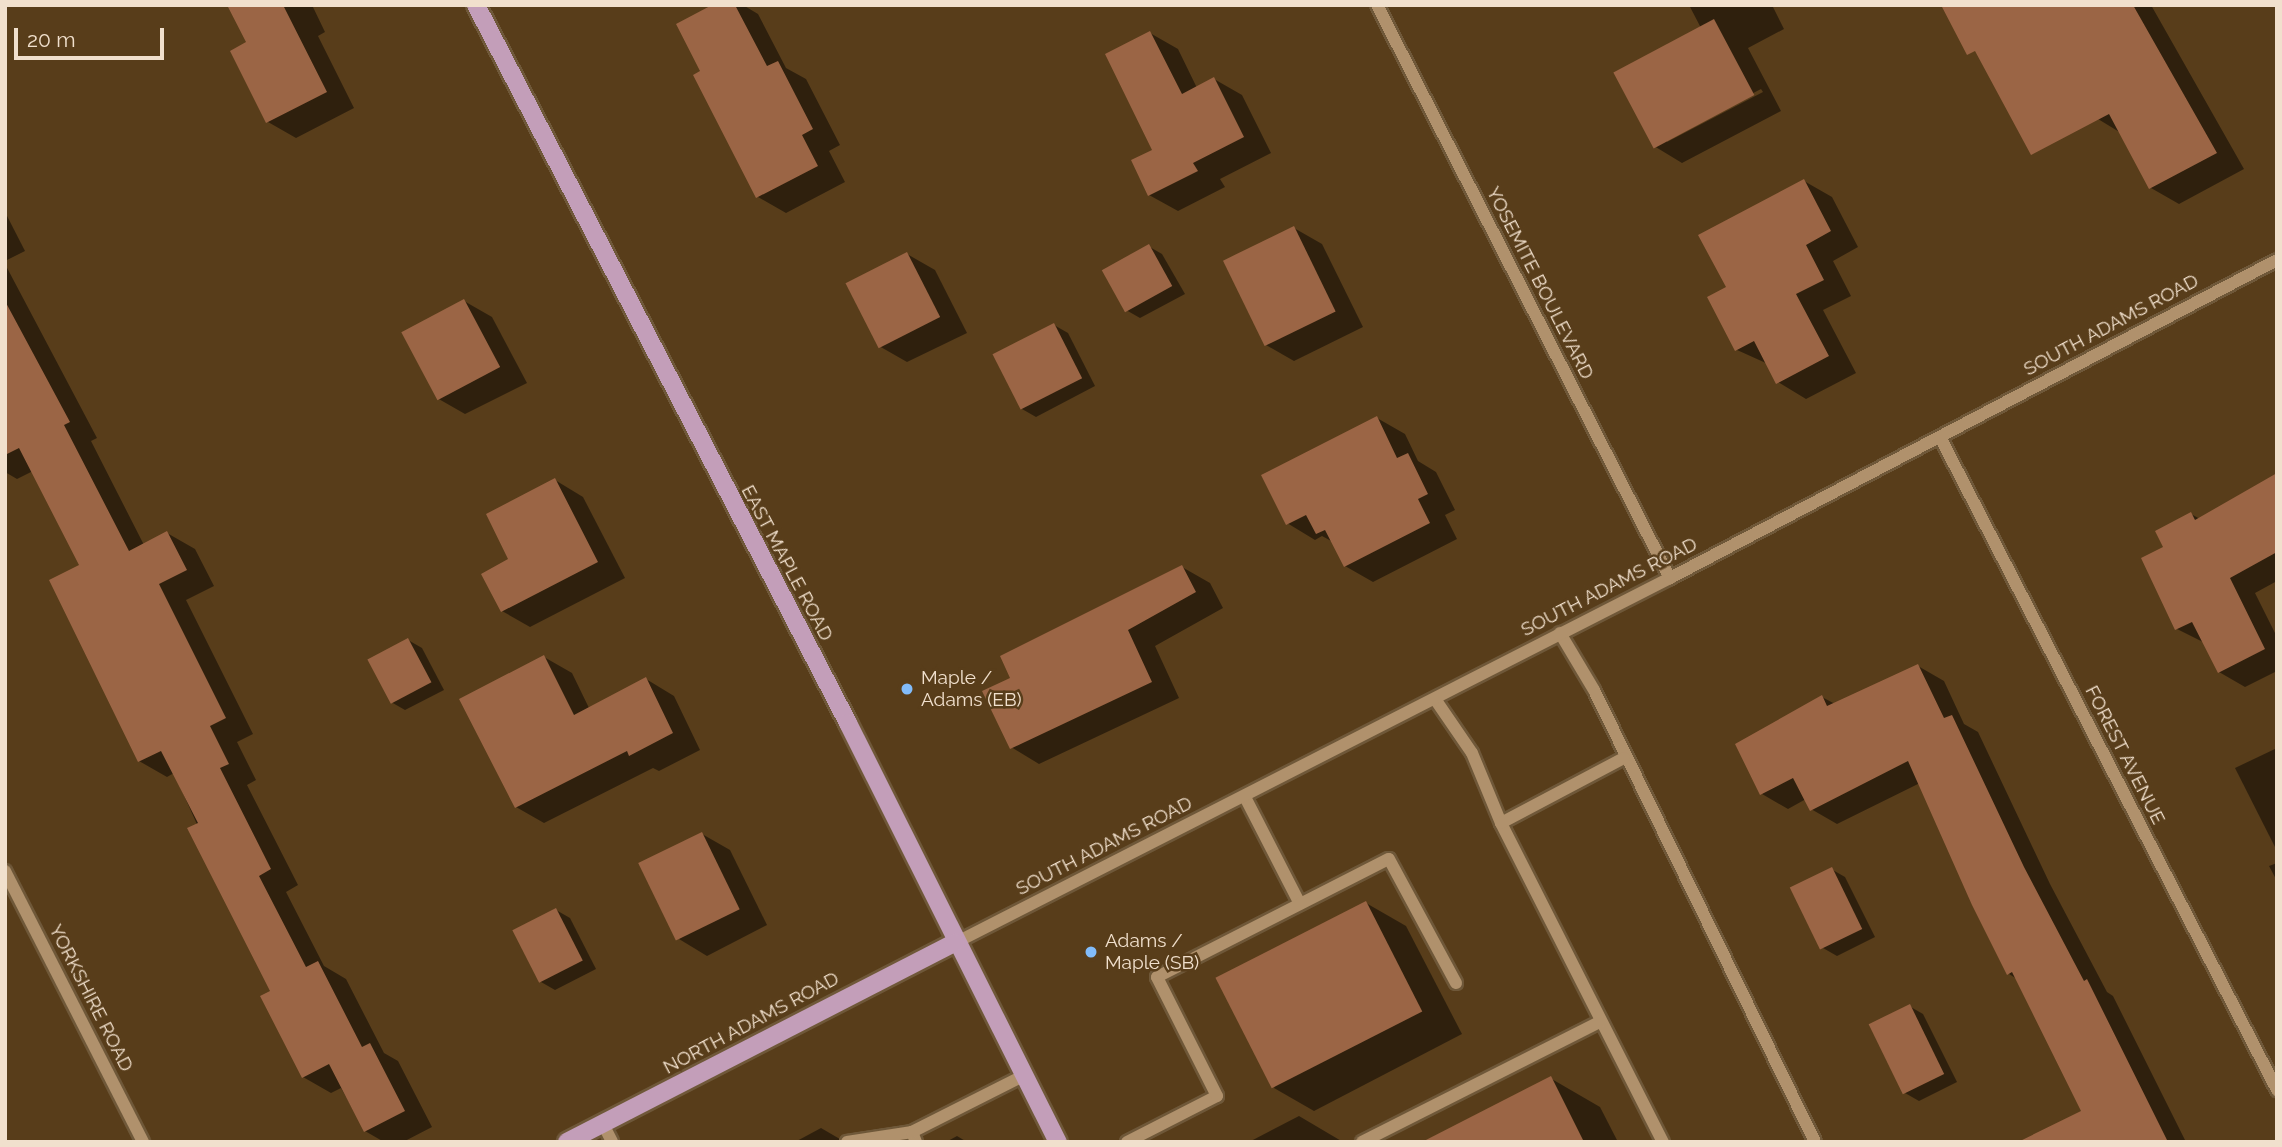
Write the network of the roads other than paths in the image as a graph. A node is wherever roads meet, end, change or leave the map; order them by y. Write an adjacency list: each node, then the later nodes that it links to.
1 (476, 5): 13 (main road, EAST MAPLE ROAD)
2 (1377, 5): 5 (street, YOSEMITE BOULEVARD)
3 (2277, 260): 4 (street, SOUTH ADAMS ROAD)
4 (1940, 437): 5 (street, SOUTH ADAMS ROAD); 17 (street, FOREST AVENUE)
5 (1670, 578): 6 (street, SOUTH ADAMS ROAD)
6 (1560, 633): 7 (street, SOUTH ADAMS ROAD); 8 (street)
7 (1435, 699): 9 (street, SOUTH ADAMS ROAD); 10 (street)
8 (1624, 758): 10 (street); 28 (street)
9 (1245, 797): 12 (street); 13 (street, SOUTH ADAMS ROAD)
10 (1502, 823): 15 (street)
11 (5, 871): 21 (street, YORKSHIRE ROAD)
12 (1300, 904): 14 (street); 26 (street)
13 (955, 943): 16 (main road, EAST MAPLE ROAD); 18 (main road, NORTH ADAMS ROAD)
14 (1456, 983)
15 (1600, 1022): 20 (street); 27 (street)
16 (1023, 1076): 19 (street); 25 (main road, EAST MAPLE ROAD)
17 (2277, 1090)
18 (603, 1124): 22 (main road, NORTH ADAMS ROAD); 23 (street)
19 (914, 1137): 24 (street)
20 (1661, 1141)
21 (143, 1142)
22 (568, 1142)
23 (612, 1142)
24 (847, 1142)
25 (1058, 1142)
26 (1127, 1142)
27 (1362, 1142)
28 (1815, 1142)

